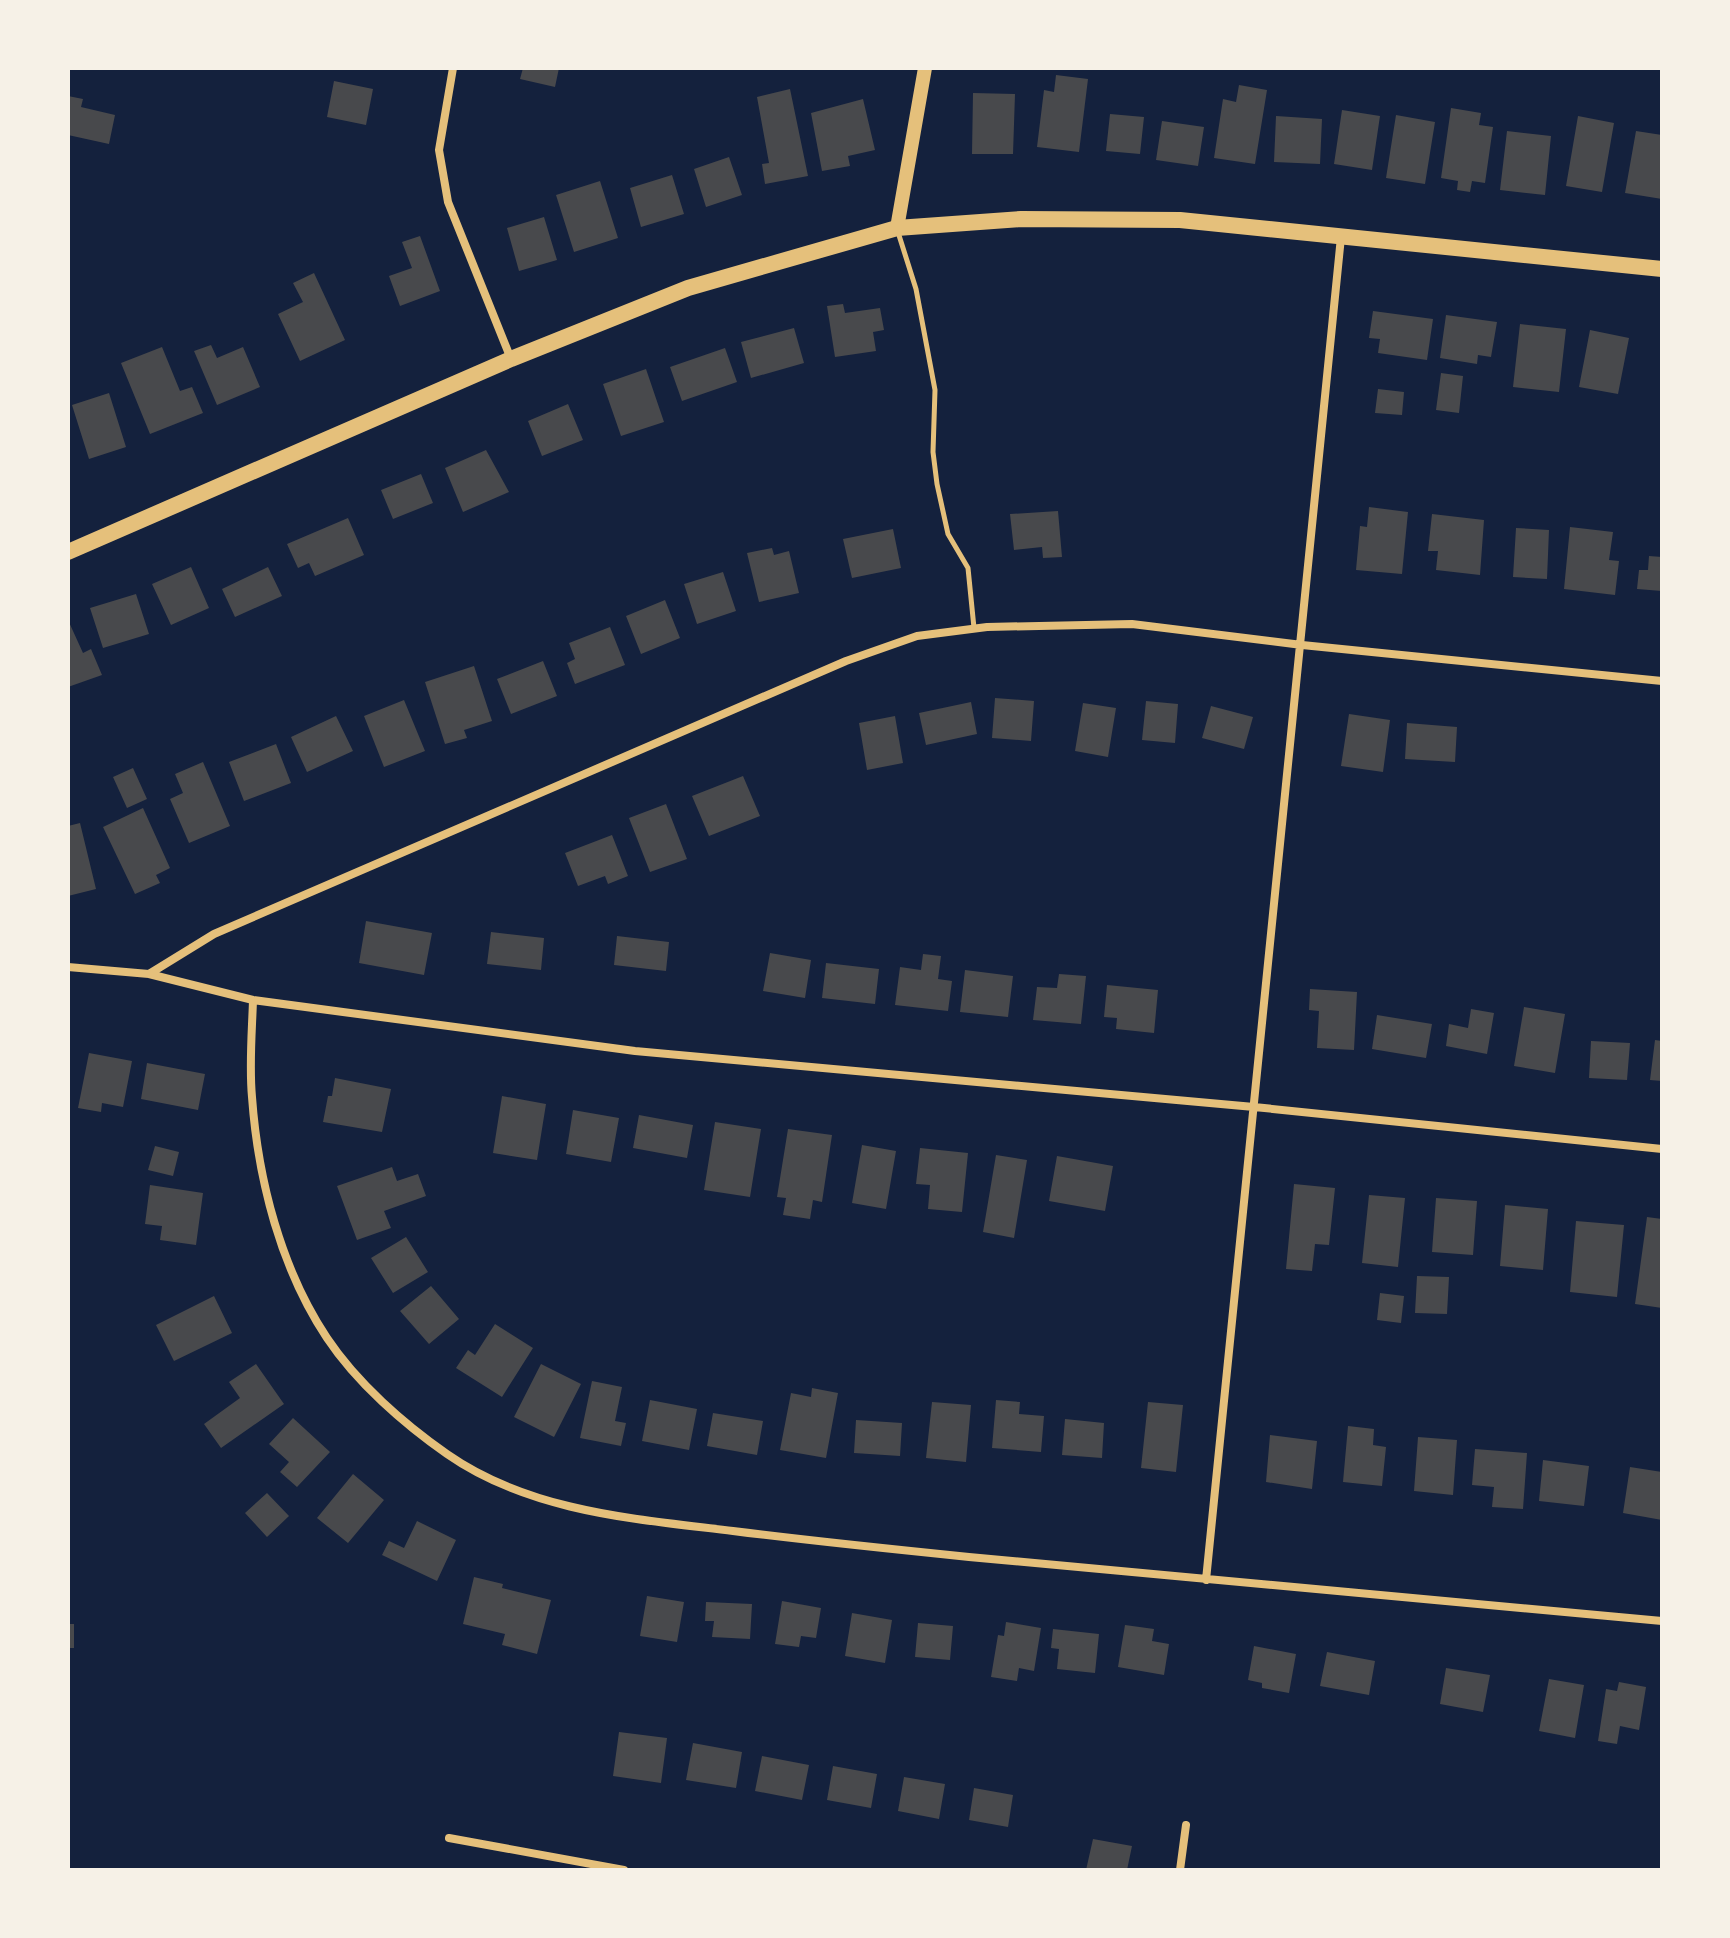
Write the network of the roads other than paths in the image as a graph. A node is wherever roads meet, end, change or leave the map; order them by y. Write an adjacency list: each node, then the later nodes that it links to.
1 (453, 68): 6 (street)
2 (925, 68): 3 (street)
3 (897, 228): 4 (main road); 6 (main road); 8 (lane)
4 (1341, 237): 5 (main road); 9 (street)
5 (1662, 269)
6 (511, 359): 7 (main road)
7 (68, 552)
8 (974, 629): 9 (street); 12 (street)
9 (1302, 645): 10 (street); 14 (street)
10 (1662, 681)
11 (68, 967): 12 (street)
12 (149, 974): 13 (street)
13 (253, 1000): 14 (street); 16 (street)
14 (1254, 1107): 15 (street); 16 (street)
15 (1662, 1149)
16 (1206, 1580): 17 (street)
17 (1662, 1621)
18 (1186, 1825): 21 (street)
19 (449, 1838): 20 (street)
20 (624, 1870)
21 (1180, 1870)

